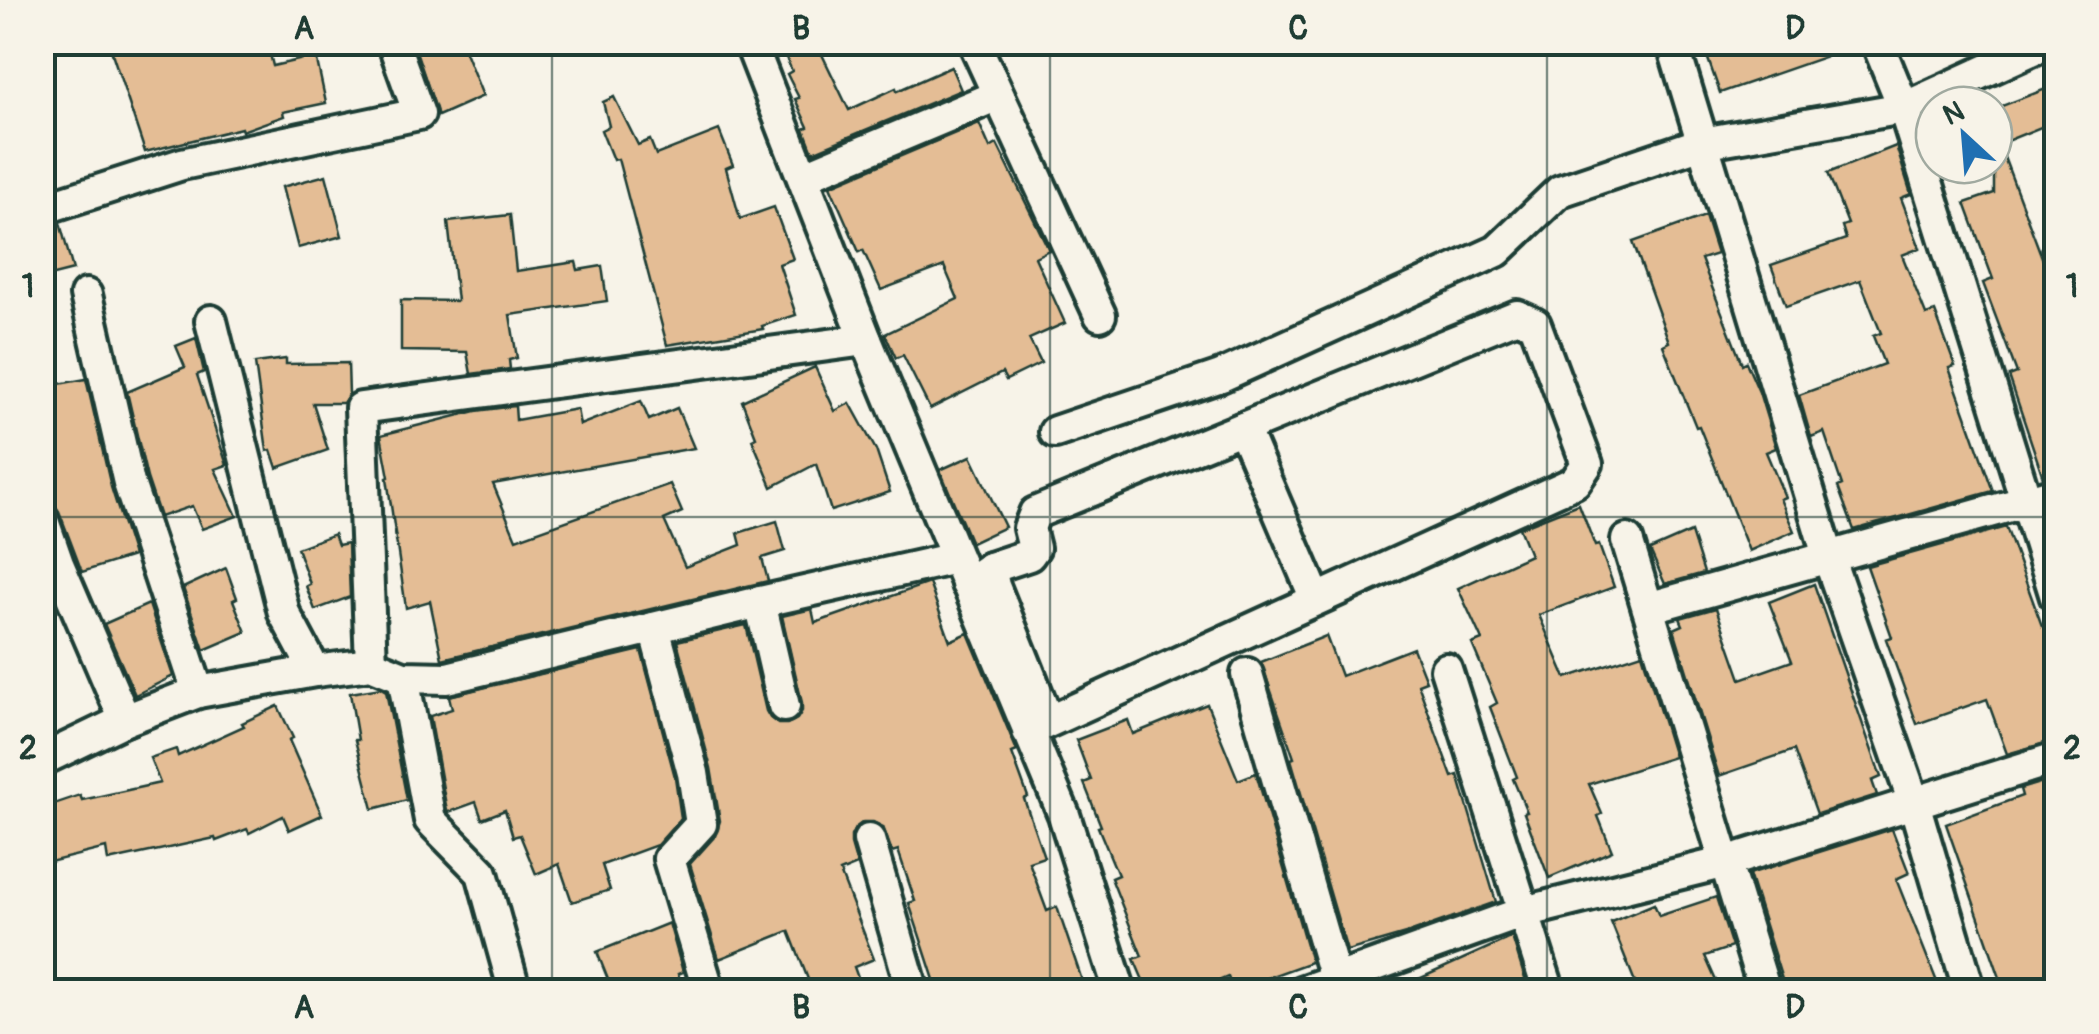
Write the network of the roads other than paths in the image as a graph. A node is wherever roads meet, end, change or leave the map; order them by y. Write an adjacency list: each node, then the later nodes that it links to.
1 (392, 42): 11 (street)
2 (750, 42): 10 (street)
3 (974, 42): 7 (street)
4 (1672, 42): 9 (street)
5 (1877, 42): 8 (street)
6 (2049, 42): 8 (street)
7 (998, 94): 10 (street); 13 (street)
8 (1904, 108): 9 (street); 19 (street)
9 (1702, 143): 17 (street); 22 (street)
10 (802, 177): 15 (street)
11 (42, 210)
12 (86, 294): 35 (street)
13 (1100, 315)
14 (211, 321): 32 (street)
15 (866, 340): 24 (street); 30 (street)
16 (1243, 428): 24 (street); 26 (street); 26 (street)
17 (1055, 432)
18 (2056, 493): 19 (street)
19 (2027, 502): 22 (street); 25 (street)
20 (42, 518): 23 (street)
21 (1626, 540): 28 (street)
22 (1829, 558): 28 (street); 41 (street)
23 (50, 566): 37 (street)
24 (971, 570): 27 (street); 38 (street)
25 (2056, 597)
26 (1316, 598): 38 (street)
27 (760, 602): 29 (street); 36 (street)
28 (1648, 608): 43 (street)
29 (654, 628): 34 (street); 47 (street)
30 (371, 664): 32 (street); 34 (street)
31 (1446, 668): 44 (street)
32 (314, 671): 35 (street)
33 (1247, 674): 45 (street)
34 (403, 677): 46 (street)
35 (198, 692): 37 (street)
36 (784, 706)
37 (125, 720): 40 (street)
38 (1038, 726): 49 (street)
39 (2056, 758): 41 (street)
40 (42, 760)
41 (1914, 803): 43 (street); 53 (street)
42 (868, 840): 48 (street)
43 (1726, 862): 44 (street); 52 (street)
44 (1524, 912): 45 (street); 51 (street)
45 (1338, 986): 50 (street)
46 (515, 992)
47 (709, 992)
48 (913, 992)
49 (1120, 992)
50 (1301, 992)
51 (1549, 992)
52 (1766, 992)
53 (1970, 992)

